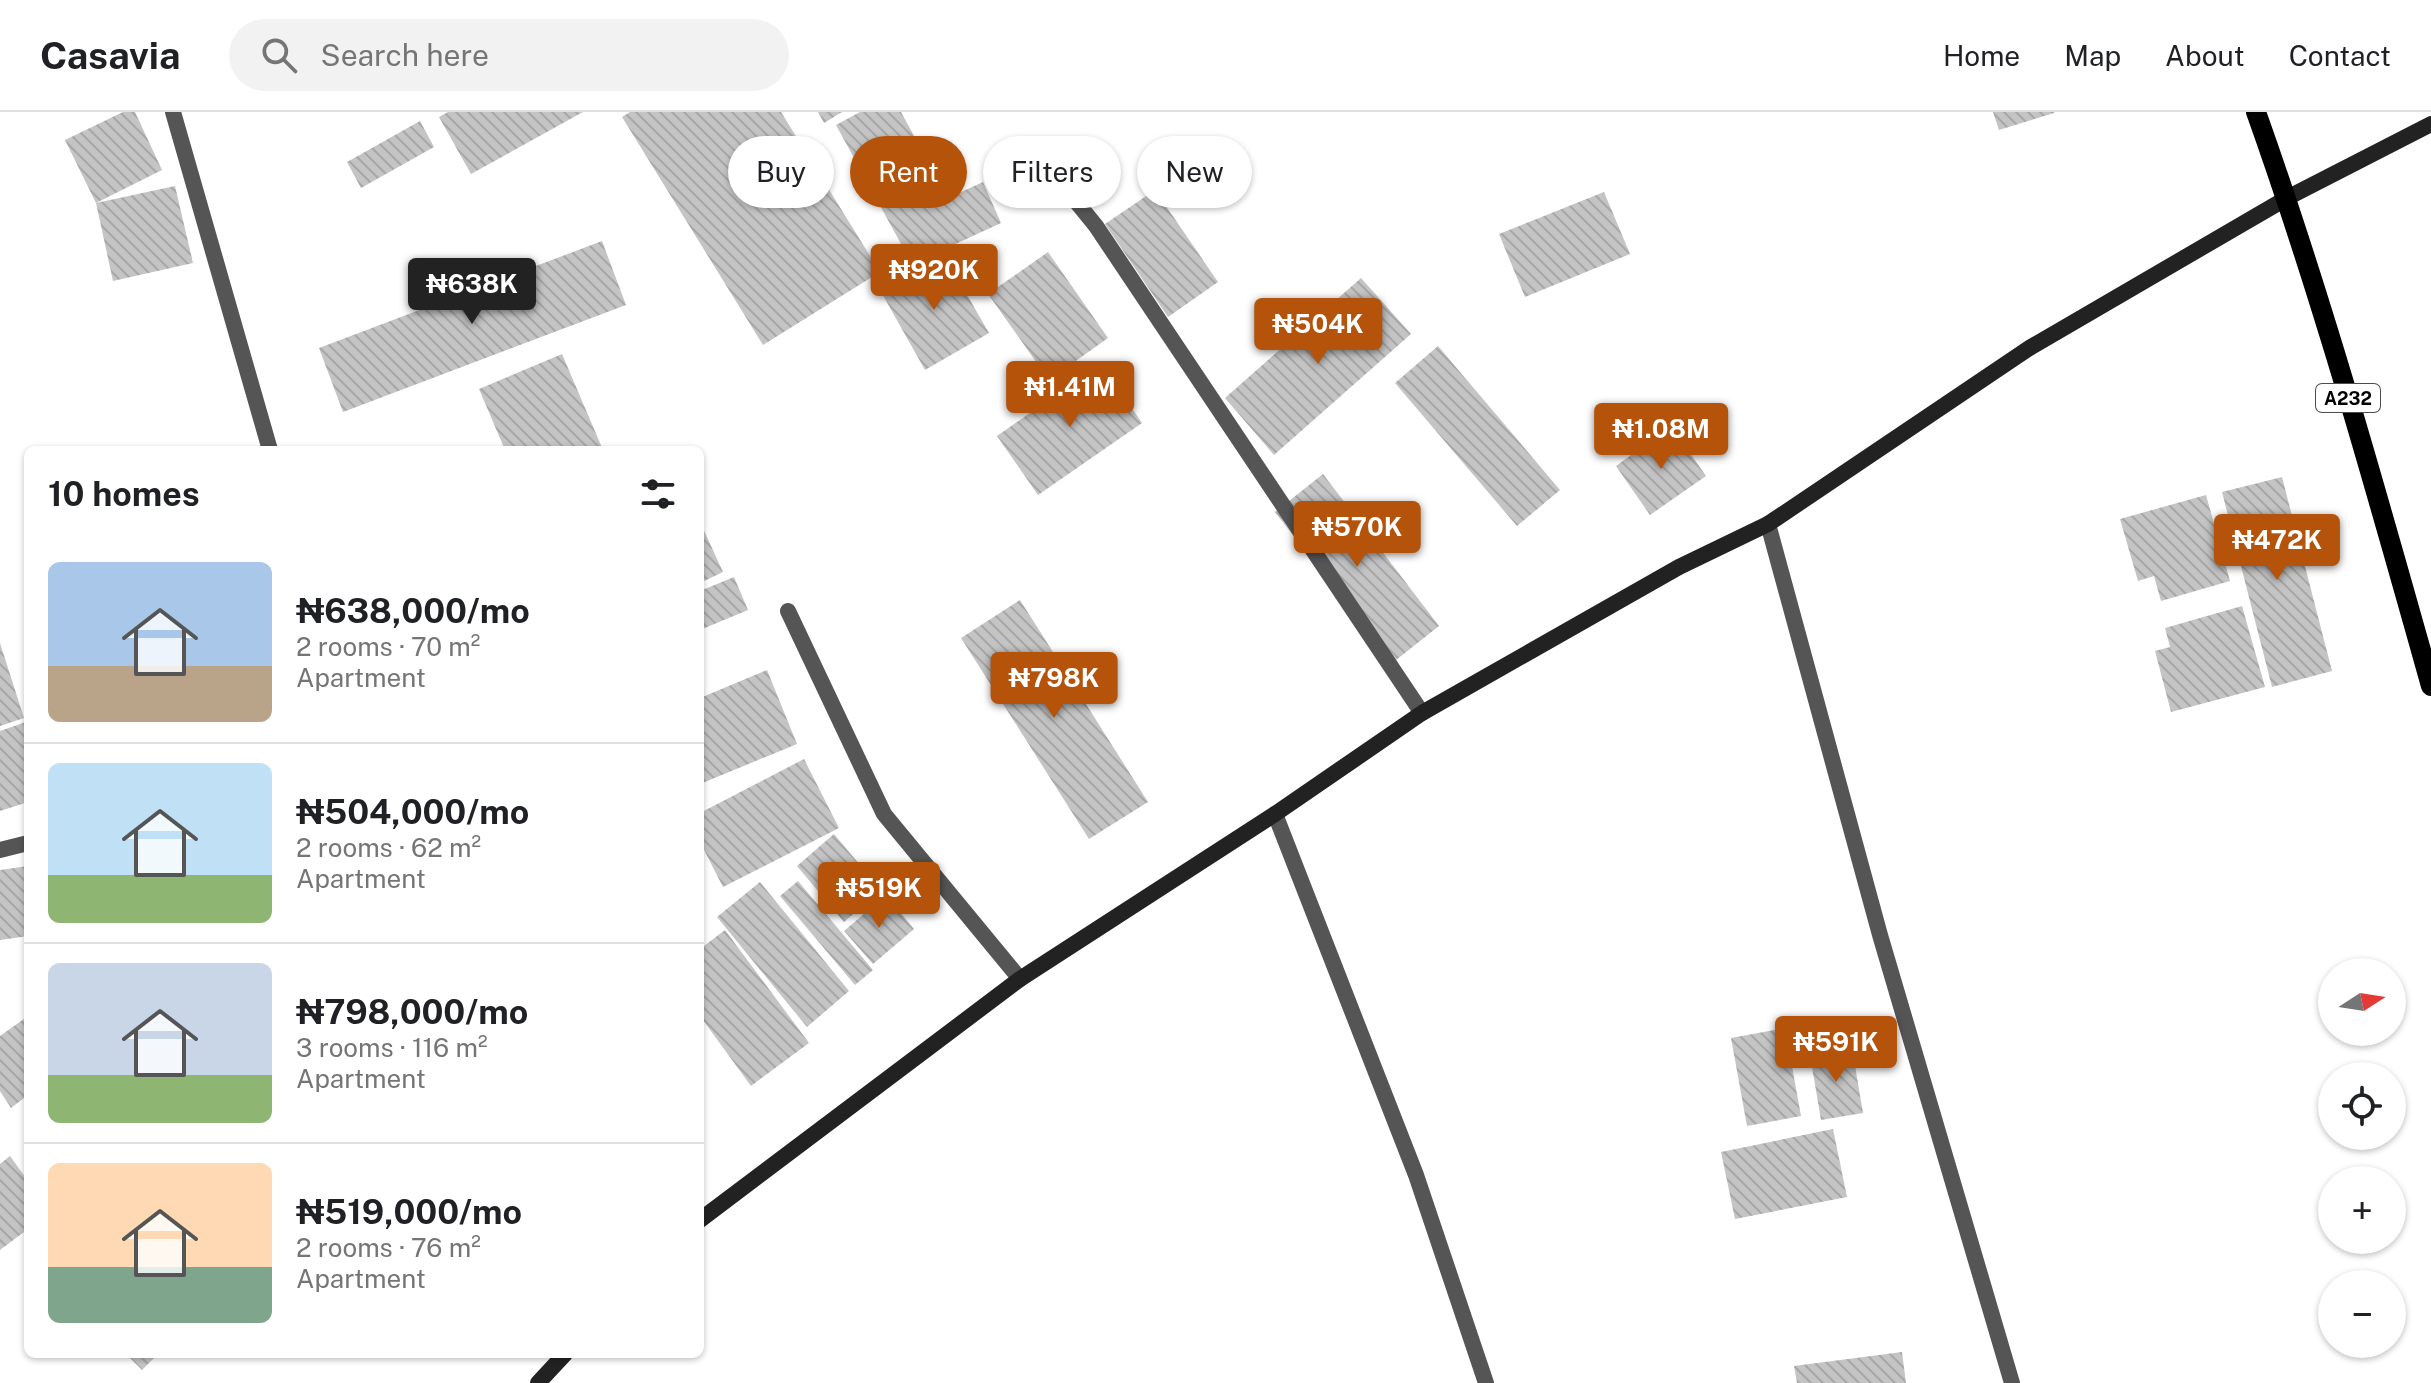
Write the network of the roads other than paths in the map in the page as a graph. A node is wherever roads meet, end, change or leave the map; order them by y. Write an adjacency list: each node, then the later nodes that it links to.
1 (173, 112): 6 (street)
2 (2256, 112): 4 (main road, A232)
3 (2431, 124): 4 (main road)
4 (2287, 198): 7 (main road); 9 (main road, A232)
5 (1081, 208): 11 (street)
6 (269, 446)
7 (1768, 524): 11 (main road); 20 (street)
8 (788, 611): 15 (street)
9 (2427, 655): 10 (main road, A232)
10 (2431, 686)
11 (1422, 713): 12 (main road)
12 (1275, 814): 15 (main road); 19 (street)
13 (24, 844): 14 (street)
14 (0, 850)
15 (1020, 979): 16 (main road)
16 (704, 1217)
17 (561, 1358): 18 (main road)
18 (538, 1383)
19 (1486, 1383)
20 (2012, 1383)

